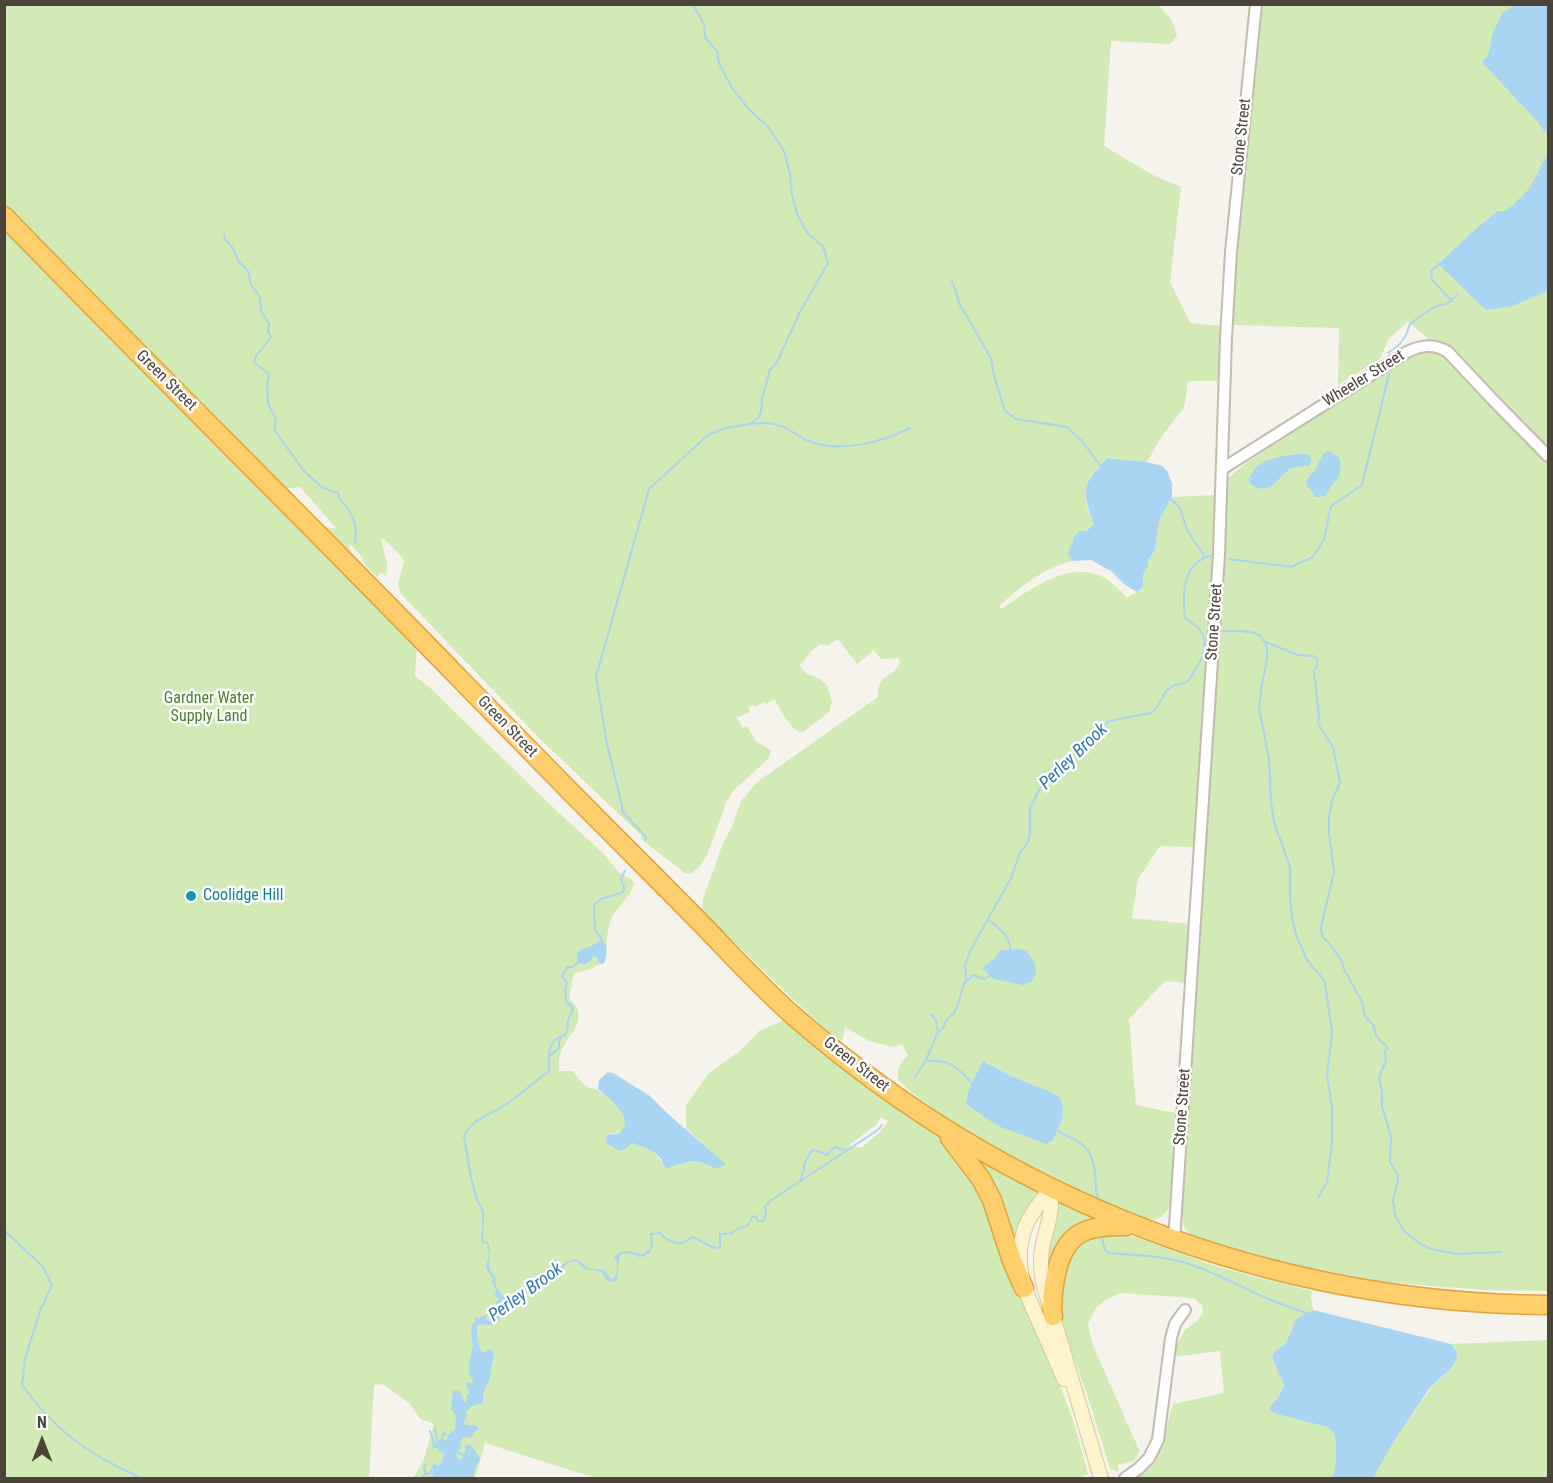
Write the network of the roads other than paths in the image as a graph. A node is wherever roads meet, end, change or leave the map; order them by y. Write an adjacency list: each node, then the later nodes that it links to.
1 (1256, 4): 4 (street, Stone Street)
2 (4, 216): 5 (highway, Green Street)
3 (1548, 456): 4 (street, Wheeler Street)
4 (1222, 469): 8 (street, Stone Street)
5 (939, 1125): 6 (highway, Green Street); 9 (highway)
6 (1050, 1188): 7 (highway, Green Street); 9 (street); 12 (street)
7 (1138, 1227): 8 (highway, Green Street); 12 (highway)
8 (1174, 1241): 10 (highway, Green Street)
9 (1024, 1288): 13 (street)
10 (1548, 1305)
11 (1185, 1310): 15 (street)
12 (1053, 1316): 13 (street)
13 (1096, 1460): 14 (street)
14 (1101, 1479)
15 (1125, 1479)

